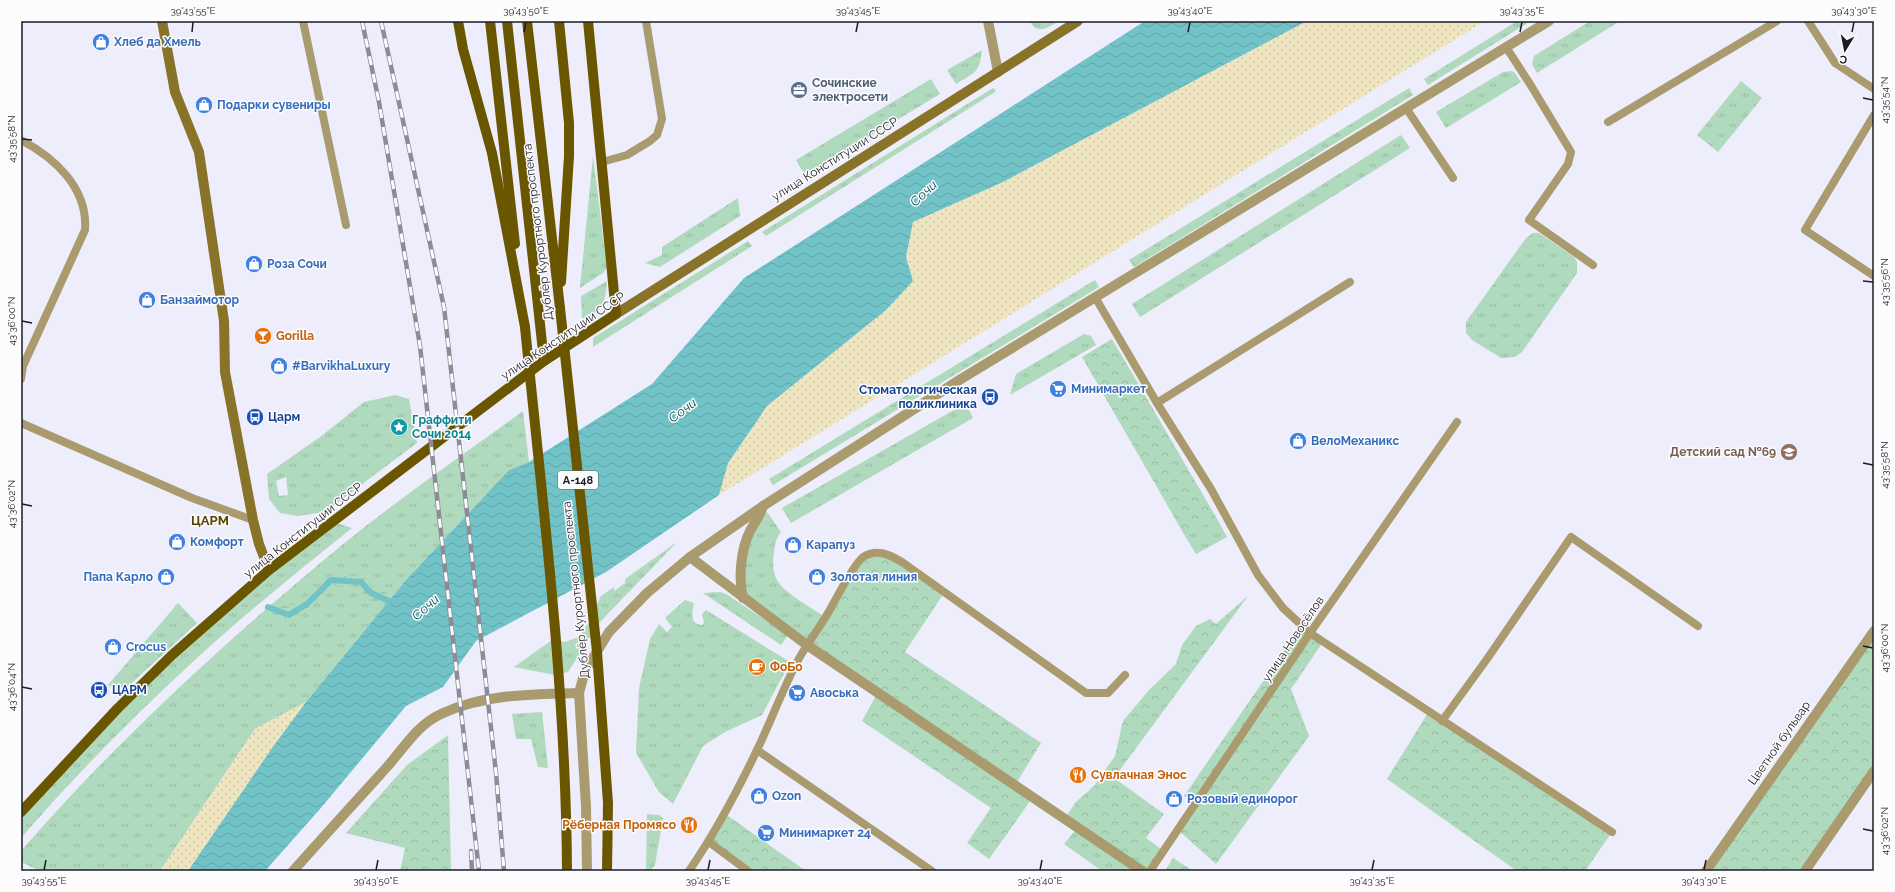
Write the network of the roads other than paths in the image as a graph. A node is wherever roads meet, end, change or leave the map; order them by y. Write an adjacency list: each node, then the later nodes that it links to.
1 (162, 21): 38 (main road)
2 (303, 21): 24 (lane)
3 (458, 21): 31 (main road, А-148)
4 (490, 21): 31 (main road, Дублёр Курортного проспекта / А-148)
5 (507, 21): 32 (main road)
6 (526, 21): 29 (main road, Дублёр Курортного проспекта / А-148)
7 (559, 21): 29 (main road, А-148)
8 (588, 21): 22 (main road)
9 (646, 21): 22 (lane)
10 (988, 21): 16 (street)
11 (1078, 21): 16 (main road, улица Конституции СССР)
12 (1549, 21): 15 (street)
13 (1777, 21): 20 (lane)
14 (1808, 21): 17 (lane)
15 (1506, 48): 18 (street); 25 (lane)
16 (998, 72): 30 (main road, улица Конституции СССР)
17 (1874, 89)
18 (1406, 108): 23 (lane); 28 (street)
19 (1874, 115): 26 (lane)
20 (1608, 122)
21 (21, 140): 33 (lane)
22 (602, 162): 30 (main road)
23 (1453, 178)
24 (346, 225)
25 (1593, 264)
26 (1874, 276)
27 (1350, 282): 34 (lane)
28 (1096, 297): 34 (lane); 37 (street)
29 (560, 308): 57 (main road, Дублёр Курортного проспекта / А-148, bridge)
30 (616, 314): 32 (main road, улица Конституции СССР)
31 (525, 327): 55 (main road, Дублёр Курортного проспекта / А-148, bridge)
32 (544, 362): 40 (main road, улица Конституции СССР)
33 (21, 379)
34 (1157, 403): 44 (lane)
35 (1457, 422): 44 (lane, улица Новосёлов)
36 (21, 423): 38 (lane)
37 (763, 506): 39 (street); 41 (street)
38 (253, 520): 40 (main road)
39 (690, 557): 41 (street); 47 (street)
40 (269, 570): 51 (main road, улица Конституции СССР)
41 (743, 598): 45 (street)
42 (1698, 626): 48 (lane)
43 (1874, 631): 63 (street, Цветной бульвар)
44 (1310, 633): 48 (lane); 62 (lane, улица Новосёлов)
45 (807, 645): 46 (lane); 49 (lane); 61 (street)
46 (1125, 674)
47 (578, 693): 54 (street); 56 (street)
48 (1442, 721): 52 (lane)
49 (757, 750): 53 (lane); 60 (lane)
50 (1874, 771): 64 (street)
51 (21, 812)
52 (1612, 832)
53 (709, 842): 58 (lane); 59 (lane)
54 (293, 871)
55 (567, 871)
56 (586, 871)
57 (607, 871)
58 (689, 871)
59 (748, 871)
60 (932, 871)
61 (1142, 871)
62 (1150, 871)
63 (1706, 871)
64 (1805, 871)

